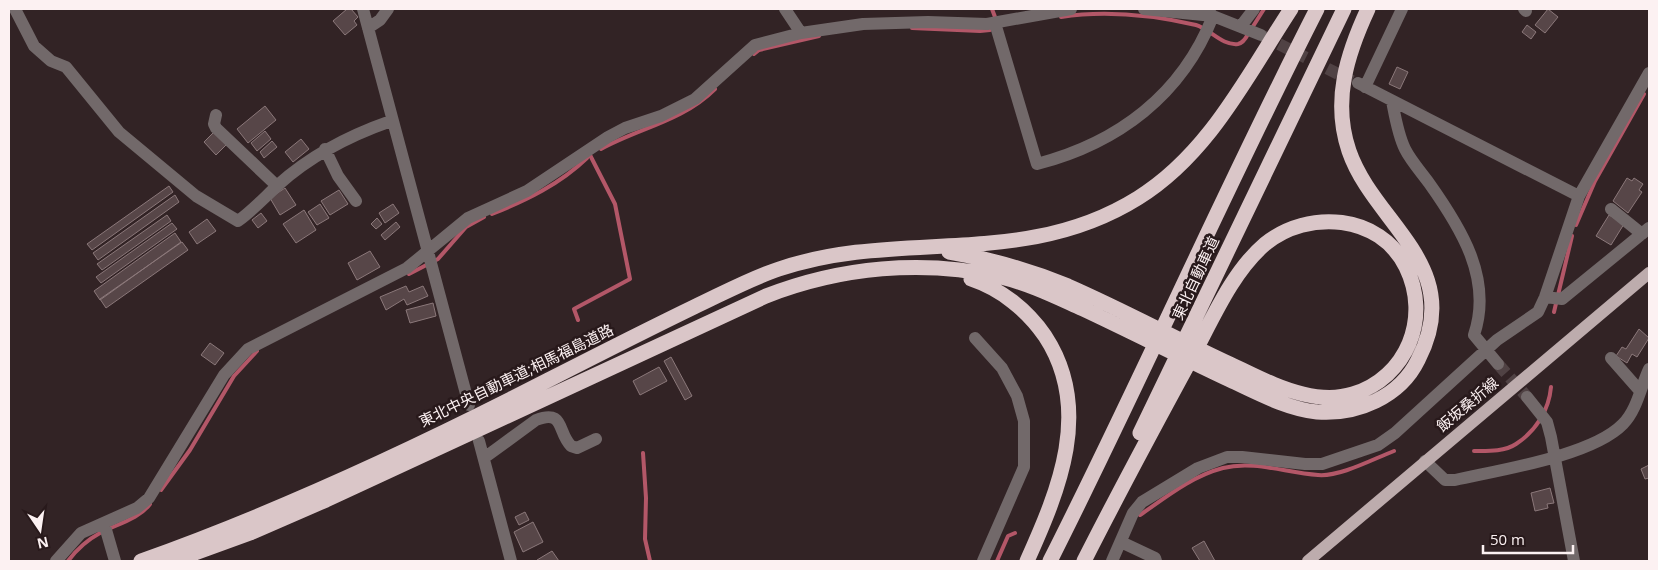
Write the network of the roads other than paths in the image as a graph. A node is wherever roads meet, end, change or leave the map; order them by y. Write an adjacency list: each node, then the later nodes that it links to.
1 (15, 9): 22 (street)
2 (362, 9): 15 (street)
3 (388, 9): 15 (street)
4 (785, 9): 16 (street)
5 (1071, 9): 14 (street)
6 (1144, 9): 13 (street)
7 (1254, 9): 13 (street)
8 (1291, 9): 27 (highway)
9 (1317, 9): 57 (highway, 東北自動車道)
10 (1344, 9): 58 (highway, 東北自動車道)
11 (1368, 9): 37 (highway)
12 (1402, 9): 18 (street)
13 (1208, 22): 14 (street)
14 (996, 27): 16 (street)
15 (368, 28): 20 (street)
16 (801, 32): 28 (street)
17 (1649, 73): 23 (street)
18 (1392, 101): 23 (street); 34 (street)
19 (216, 115): 22 (street)
20 (391, 121): 21 (street); 28 (street)
21 (325, 149): 22 (street); 24 (street)
22 (277, 186)
23 (1579, 196): 31 (street)
24 (356, 201)
25 (1611, 209): 26 (street)
26 (1646, 231): 31 (street)
27 (914, 247): 32 (highway); 49 (highway, 東北中央自動車道;相馬福島道路)
28 (431, 260): 41 (street); 47 (street)
29 (926, 268): 32 (highway); 49 (highway, 東北中央自動車道;相馬福島道路); 56 (highway)
30 (1649, 273): 46 (main road, 飯坂桑折線)
31 (1545, 298): 34 (street)
32 (1104, 311): 37 (highway)
33 (975, 338): 55 (street)
34 (1486, 351): 36 (street); 48 (street)
35 (1611, 358): 39 (street)
36 (1498, 364)
37 (1218, 367): 59 (highway)
38 (1649, 369): 39 (street)
39 (1640, 391): 45 (street)
40 (1527, 397): 45 (street)
41 (469, 405)
42 (596, 439): 44 (street)
43 (479, 441): 44 (street)
44 (484, 458): 54 (street)
45 (1554, 458): 46 (street); 63 (street)
46 (1425, 461): 62 (main road, 飯坂桑折線)
47 (106, 529): 50 (street); 51 (street)
48 (1120, 542): 60 (street); 61 (street)
49 (204, 545): 52 (highway, 東北中央自動車道;相馬福島道路); 53 (highway, 東北中央自動車道;相馬福島道路)
50 (56, 561)
51 (115, 561)
52 (141, 561)
53 (173, 561)
54 (511, 561)
55 (983, 561)
56 (1027, 561)
57 (1050, 561)
58 (1077, 561)
59 (1084, 561)
60 (1112, 561)
61 (1156, 561)
62 (1308, 561)
63 (1574, 561)

